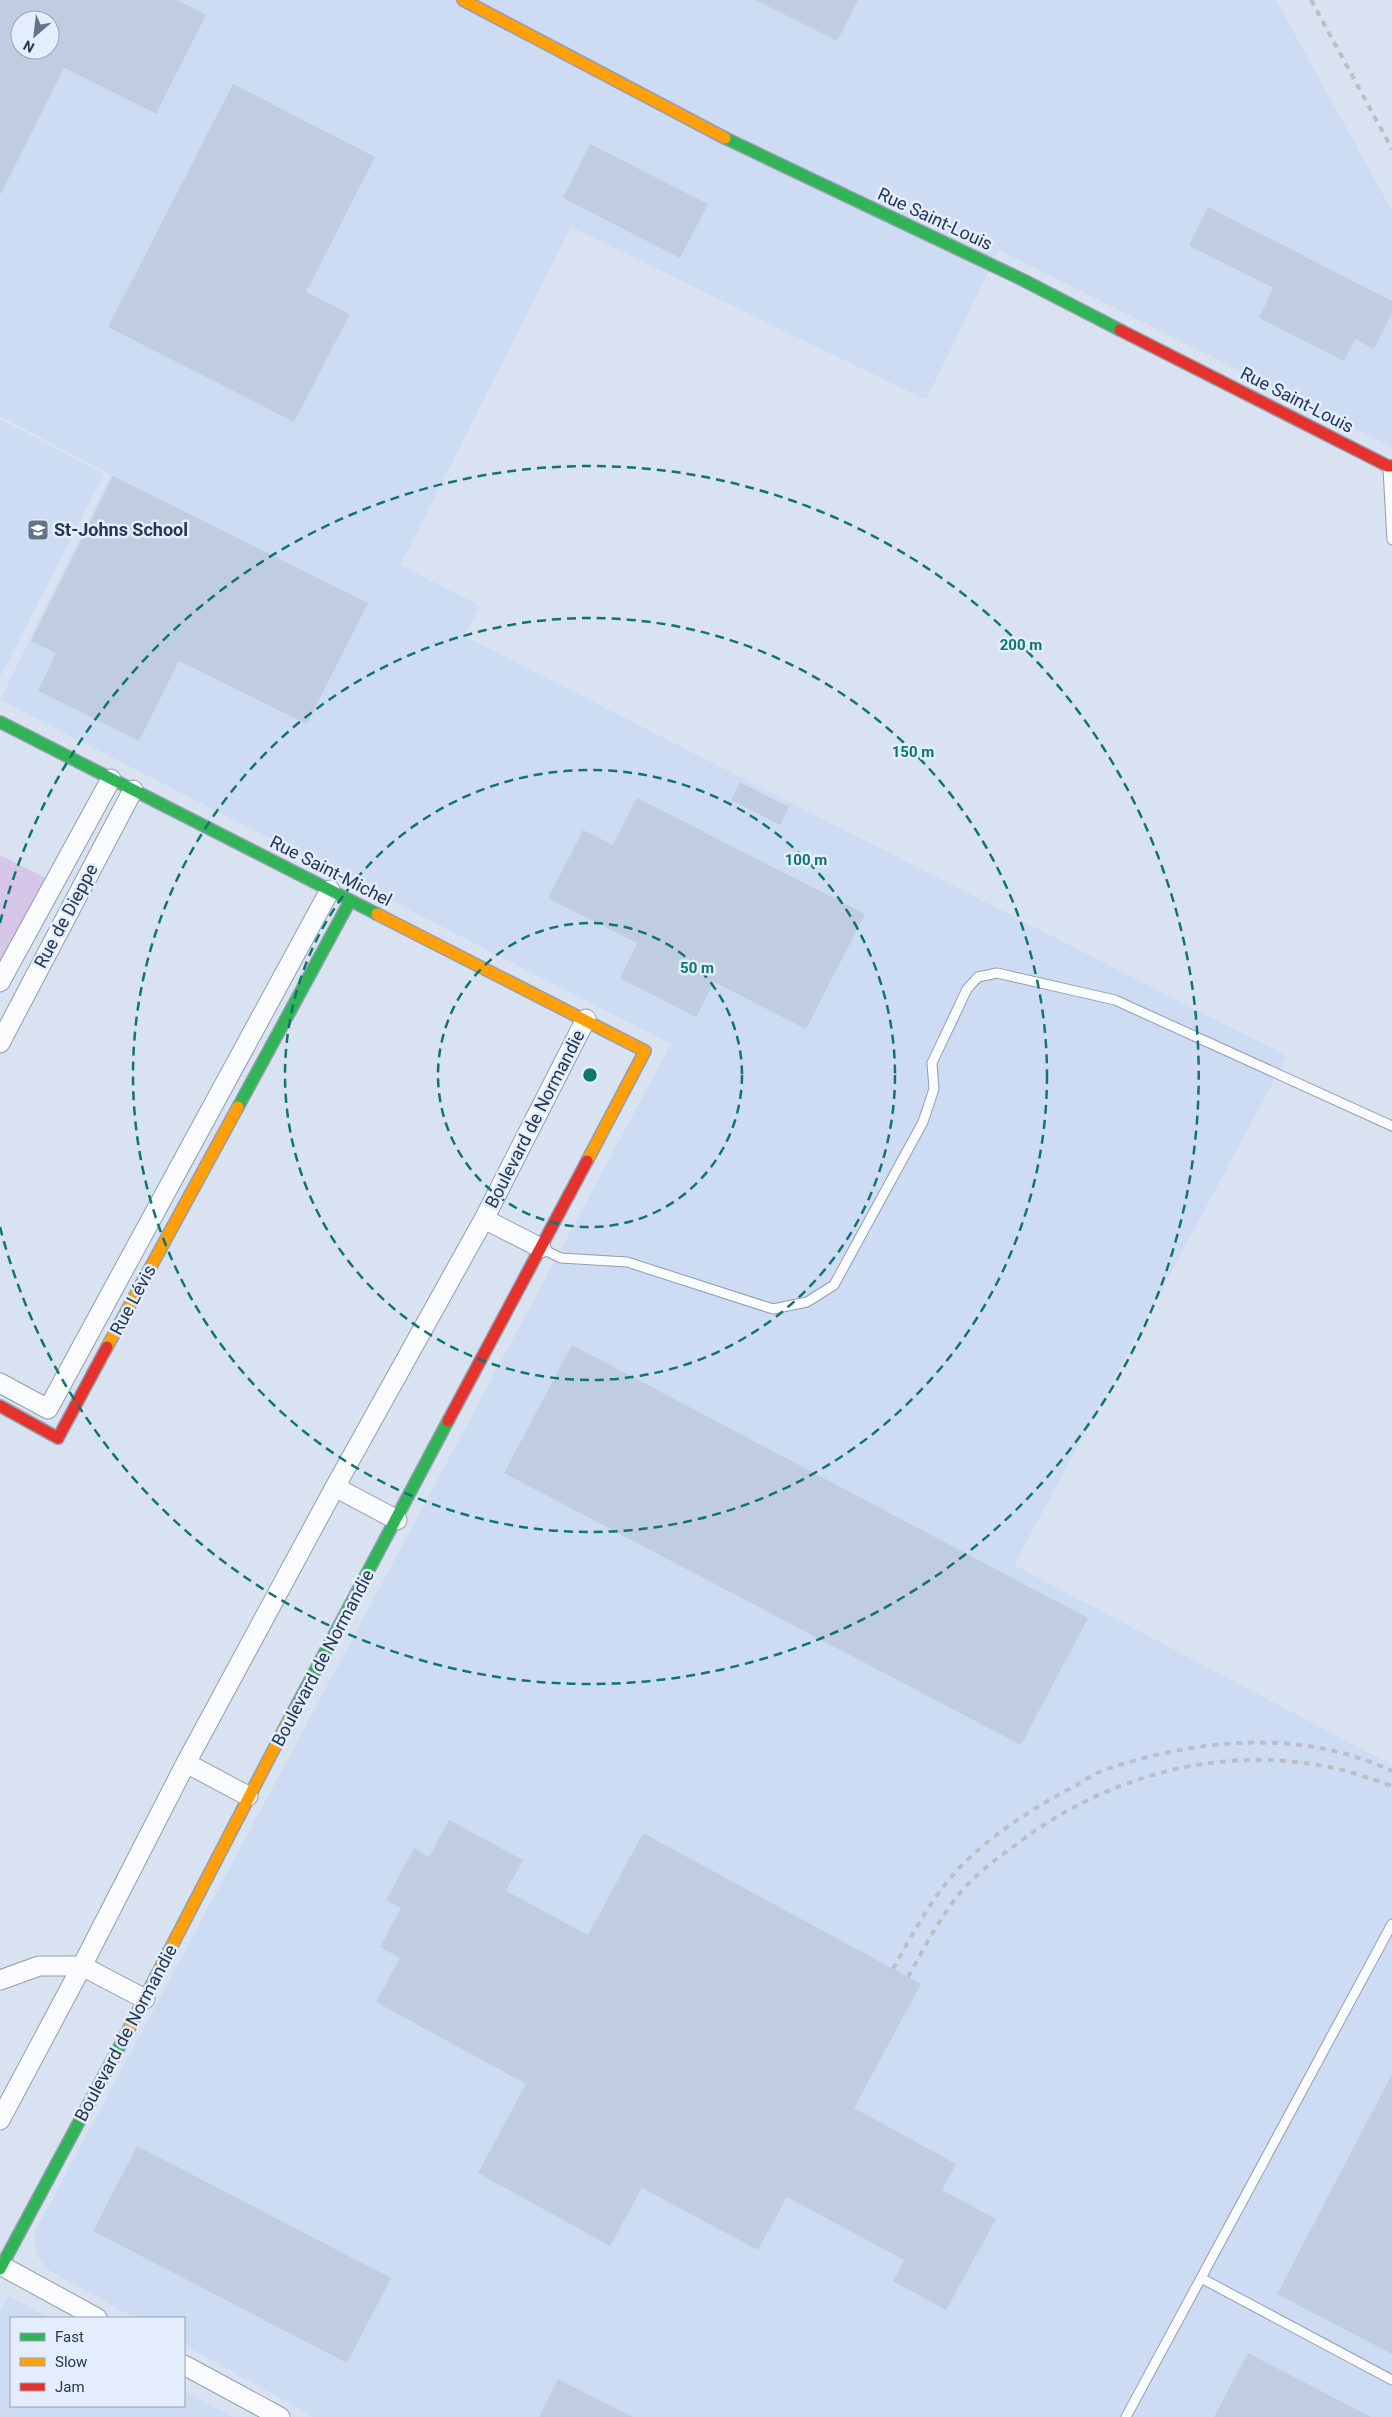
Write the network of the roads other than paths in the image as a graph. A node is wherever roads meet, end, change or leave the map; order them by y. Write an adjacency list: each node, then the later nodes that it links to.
1 (463, 0): 2 (street, Rue Saint-Louis)
2 (1390, 466): 3 (lane)
3 (1392, 540)
4 (0, 722): 5 (street, Rue Saint-Michel)
5 (111, 779): 6 (street, Rue Saint-Michel); 9 (street, Rue de Dieppe)
6 (133, 790): 7 (street, Rue Saint-Michel); 11 (street, Rue de Dieppe)
7 (330, 890): 8 (street, Rue Saint-Michel); 14 (street, Rue Lévis)
8 (350, 901): 10 (street, Rue Saint-Michel); 15 (street, Rue Lévis)
9 (0, 982)
10 (586, 1019): 12 (street, Rue Saint-Michel); 16 (street, Boulevard de Normandie)
11 (0, 1043)
12 (645, 1051): 17 (street, Boulevard de Normandie)
13 (1392, 1126): 17 (lane)
14 (187, 1152): 15 (street); 20 (street, Rue Lévis)
15 (208, 1162): 21 (street, Rue Lévis)
16 (484, 1219): 17 (street, Boulevard de Normandie); 22 (street, Boulevard de Normandie)
17 (541, 1248): 23 (street, Boulevard de Normandie)
18 (0, 1383): 20 (street)
19 (0, 1406): 21 (street)
20 (48, 1409): 21 (street)
21 (58, 1438)
22 (335, 1487): 23 (street); 24 (street, Boulevard de Normandie)
23 (397, 1520): 25 (street, Boulevard de Normandie)
24 (186, 1763): 25 (street); 27 (street, Boulevard de Normandie)
25 (248, 1796): 29 (street, Boulevard de Normandie)
26 (1392, 1924): 32 (lane)
27 (82, 1966): 28 (street); 29 (street); 30 (street, Boulevard de Normandie)
28 (0, 1980)
29 (145, 1999): 31 (street, Boulevard de Normandie)
30 (0, 2120)
31 (1, 2267): 33 (street)
32 (1201, 2278): 35 (lane); 37 (lane)
33 (96, 2317)
34 (185, 2366): 36 (street)
35 (1392, 2380)
36 (280, 2417)
37 (1126, 2417)

